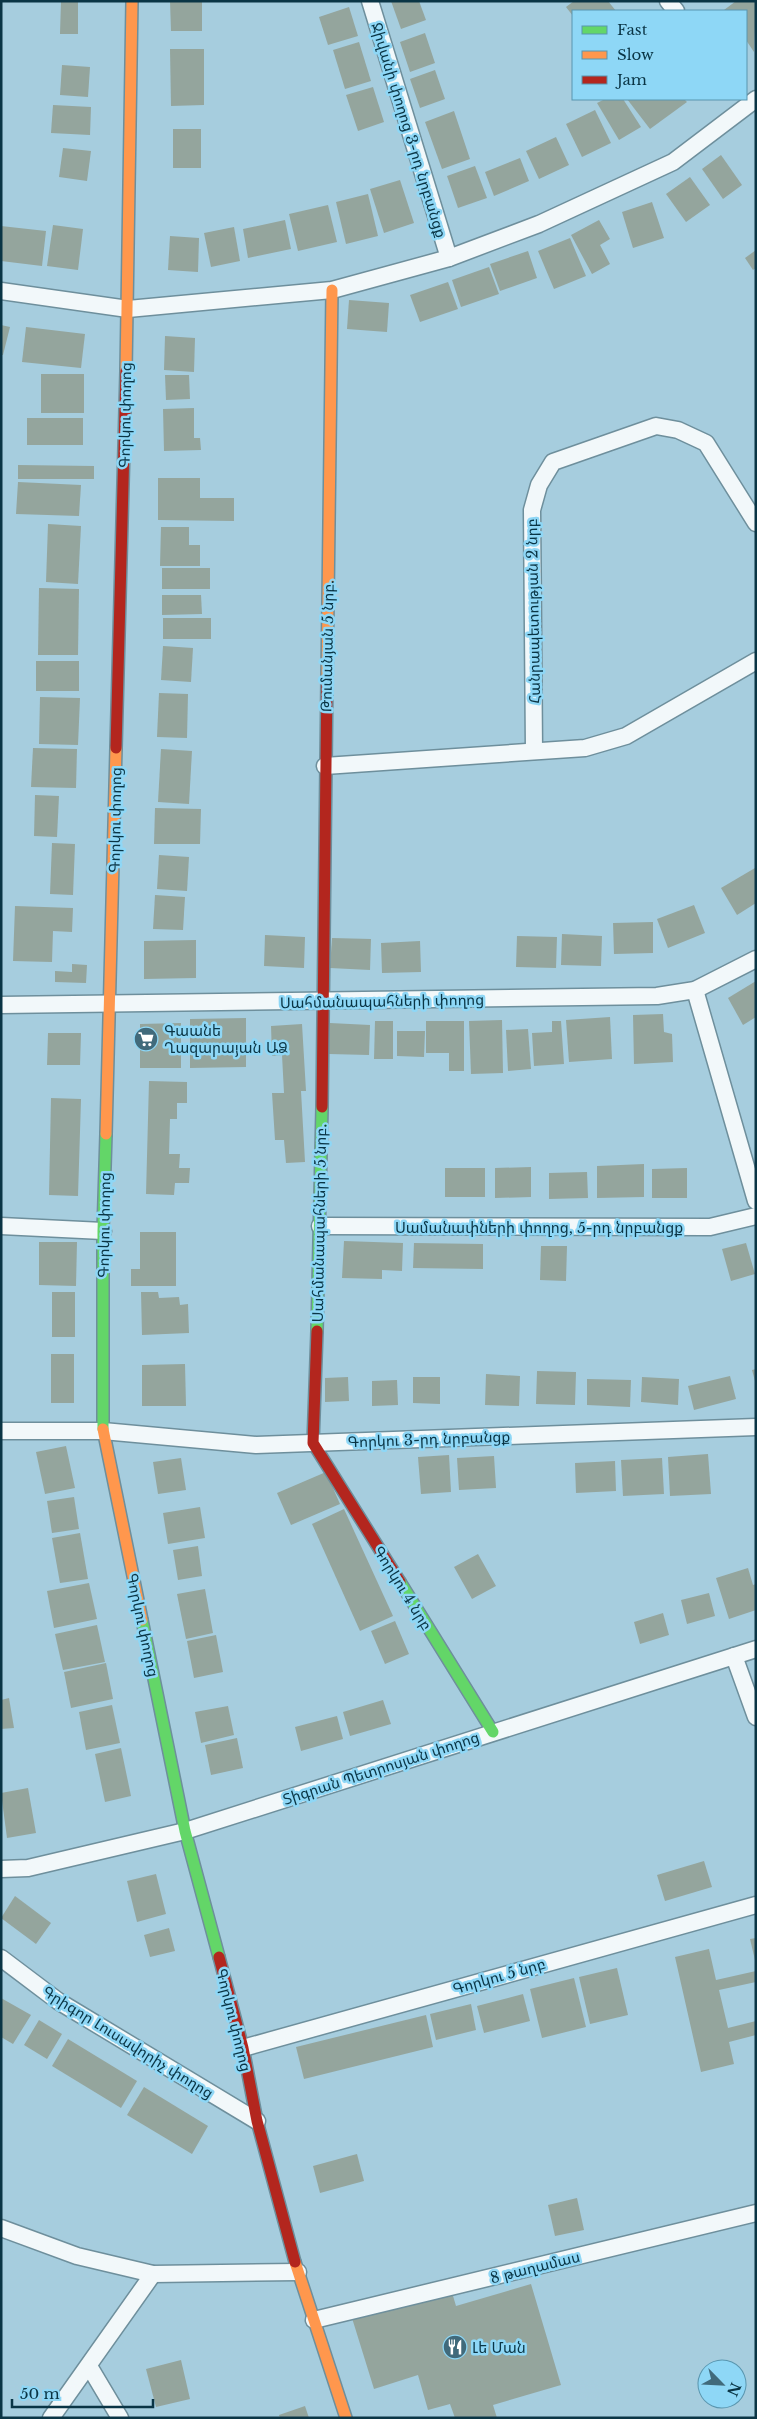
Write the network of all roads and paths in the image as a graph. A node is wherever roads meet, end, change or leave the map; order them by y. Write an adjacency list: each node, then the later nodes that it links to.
1 (132, 1): 7 (street, Գորկու փողոց)
2 (370, 1): 4 (street, Ջիվանի փողոց 3-րդ նրբանցք)
3 (751, 105): 4 (street)
4 (449, 258): 5 (street)
5 (332, 290): 7 (street); 11 (street, Թումանյան 5 նրբ.)
6 (1, 291): 7 (street)
7 (128, 309): 15 (street, Գորկու փողոց)
8 (756, 523): 10 (street, Հանրապետության 2 նրբ)
9 (756, 662): 10 (street)
10 (534, 752): 11 (street)
11 (325, 766): 14 (street, Թումանյան 5 նրբ.)
12 (756, 959): 13 (street, Սահմանապահների փողոց)
13 (694, 990): 14 (street, Սահմանապահների փողոց); 17 (street)
14 (324, 1002): 15 (street, Սահմանապահների փողոց); 20 (street, Սահմանապահների 5 նրբ.)
15 (110, 1004): 16 (street, Սահմանապահների փողոց); 21 (street, Գորկու փողոց)
16 (1, 1006)
17 (756, 1201)
18 (756, 1216): 20 (street, Սամանափների փողոց, 5-րդ նրբանցք)
19 (1, 1226): 21 (street)
20 (320, 1226): 25 (street, Սահմանապահների 5 նրբ.)
21 (104, 1232): 24 (street, Գորկու փողոց)
22 (756, 1427): 25 (street, Գորկու 3-րդ նրբանցք)
23 (1, 1431): 24 (street, Գորկու 3-րդ նրբանցք)
24 (103, 1431): 25 (street, Գորկու 3-րդ նրբանցք); 30 (street, Գորկու փողոց)
25 (313, 1444): 29 (street, Գորկու 4 նրբ)
26 (756, 1649): 27 (street, Տիգրան Պետրոսյան փողոց)
27 (734, 1656): 28 (street); 29 (street, Տիգրան Պետրոսյան փողոց)
28 (756, 1717)
29 (493, 1732): 30 (street, Տիգրան Պետրոսյան փողոց)
30 (185, 1831): 31 (street, Տիգրան Պետրոսյան փողոց); 34 (street, Գորկու փողոց)
31 (1, 1869)
32 (756, 1904): 34 (street, Գորկու 5 նրբ)
33 (1, 1958): 35 (street, Գրիգոր Լուսավորիչ փողոց)
34 (243, 2048): 35 (street, Գորկու փողոց)
35 (258, 2121): 38 (street, Գորկու փողոց)
36 (756, 2213): 40 (street, 8 թաղամաս)
37 (1, 2228): 39 (street)
38 (298, 2272): 39 (street); 40 (street, Գորկու փողոց)
39 (153, 2274): 41 (street)
40 (314, 2320): 44 (street, Գորկու փողոց)
41 (89, 2366): 42 (street); 43 (street)
42 (51, 2418)
43 (120, 2418)
44 (346, 2418)

